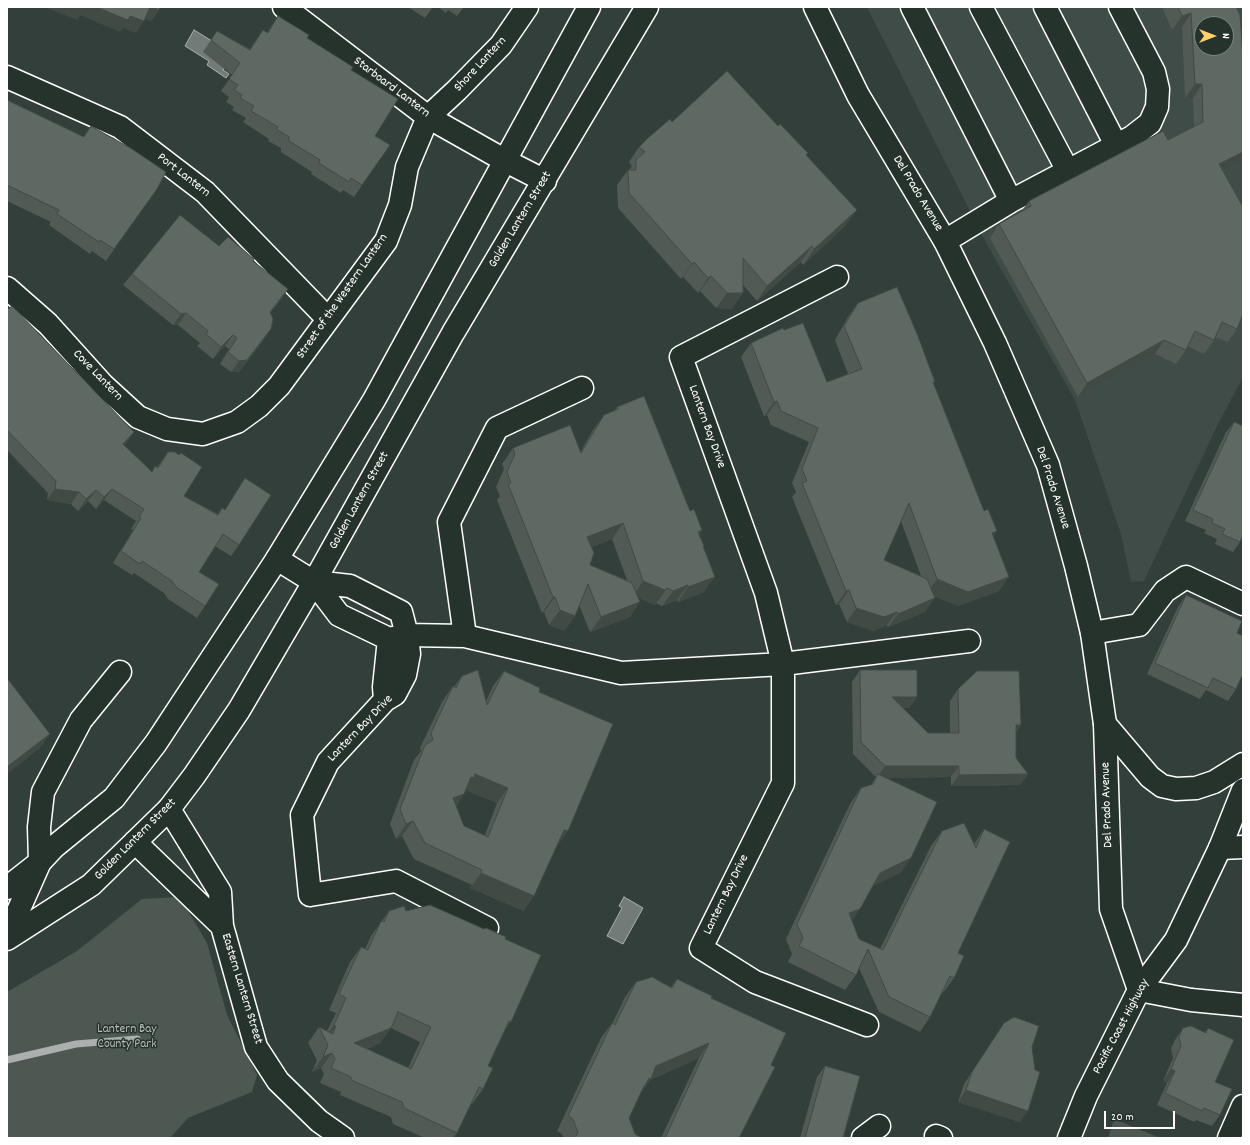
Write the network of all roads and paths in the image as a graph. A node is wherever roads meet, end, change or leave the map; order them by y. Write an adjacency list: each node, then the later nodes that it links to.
1 (284, 7): 11 (main road, Starboard Lantern)
2 (527, 7): 11 (main road, Shore Lantern)
3 (589, 7): 13 (main road)
4 (647, 7): 15 (main road, Golden Lantern Street)
5 (815, 7): 17 (main road, Del Prado Avenue)
6 (912, 7): 16 (main road)
7 (981, 7): 14 (main road)
8 (1045, 7): 12 (main road)
9 (1120, 7): 12 (main road)
10 (7, 77): 20 (main road, Port Lantern)
11 (428, 117): 13 (main road, Starboard Lantern); 20 (main road, Street of the Western Lantern)
12 (1116, 145): 14 (main road)
13 (504, 160): 15 (main road, Starboard Lantern); 23 (main road)
14 (1068, 171): 16 (main road)
15 (545, 181): 24 (main road, Golden Lantern Street)
16 (1011, 201): 17 (main road)
17 (945, 241): 26 (main road, Del Prado Avenue)
18 (837, 278): 30 (main road, Lantern Bay Drive)
19 (7, 288): 22 (main road, Cove Lantern)
20 (328, 319): 22 (main road, Street of the Western Lantern)
21 (582, 388): 27 (main road)
22 (203, 434)
23 (277, 559): 24 (main road, Lantern Bay Drive); 39 (main road)
24 (314, 582): 28 (main road); 28 (main road, Lantern Bay Drive); 35 (main road, Golden Lantern Street)
25 (1243, 604): 26 (main road)
26 (1092, 633): 32 (main road, Del Prado Avenue)
27 (464, 636): 28 (main road); 30 (main road)
28 (398, 637): 42 (main road, Lantern Bay Drive)
29 (969, 641): 30 (main road)
30 (783, 664): 46 (main road, Lantern Bay Drive)
31 (120, 672): 39 (main road)
32 (1105, 724): 33 (main road); 44 (main road, Del Prado Avenue)
33 (1243, 764)
34 (1243, 790): 37 (main road, Pacific Coast Highway)
35 (169, 809): 36 (main road, Golden Lantern Street); 41 (main road, Eastern Lantern Street)
36 (135, 842): 41 (main road, Eastern Lantern Street); 43 (main road, Golden Lantern Street)
37 (1220, 848): 38 (main road); 44 (main road, Pacific Coast Highway)
38 (1243, 848)
39 (40, 862): 40 (main road); 43 (main road)
40 (7, 888)
41 (222, 926): 48 (main road, Eastern Lantern Street)
42 (487, 928)
43 (7, 937)
44 (1138, 990): 45 (main road); 49 (main road, Pacific Coast Highway)
45 (1243, 1005)
46 (868, 1025)
47 (1243, 1106): 50 (main road)
48 (342, 1138)
49 (1069, 1138)
50 (1229, 1138)

